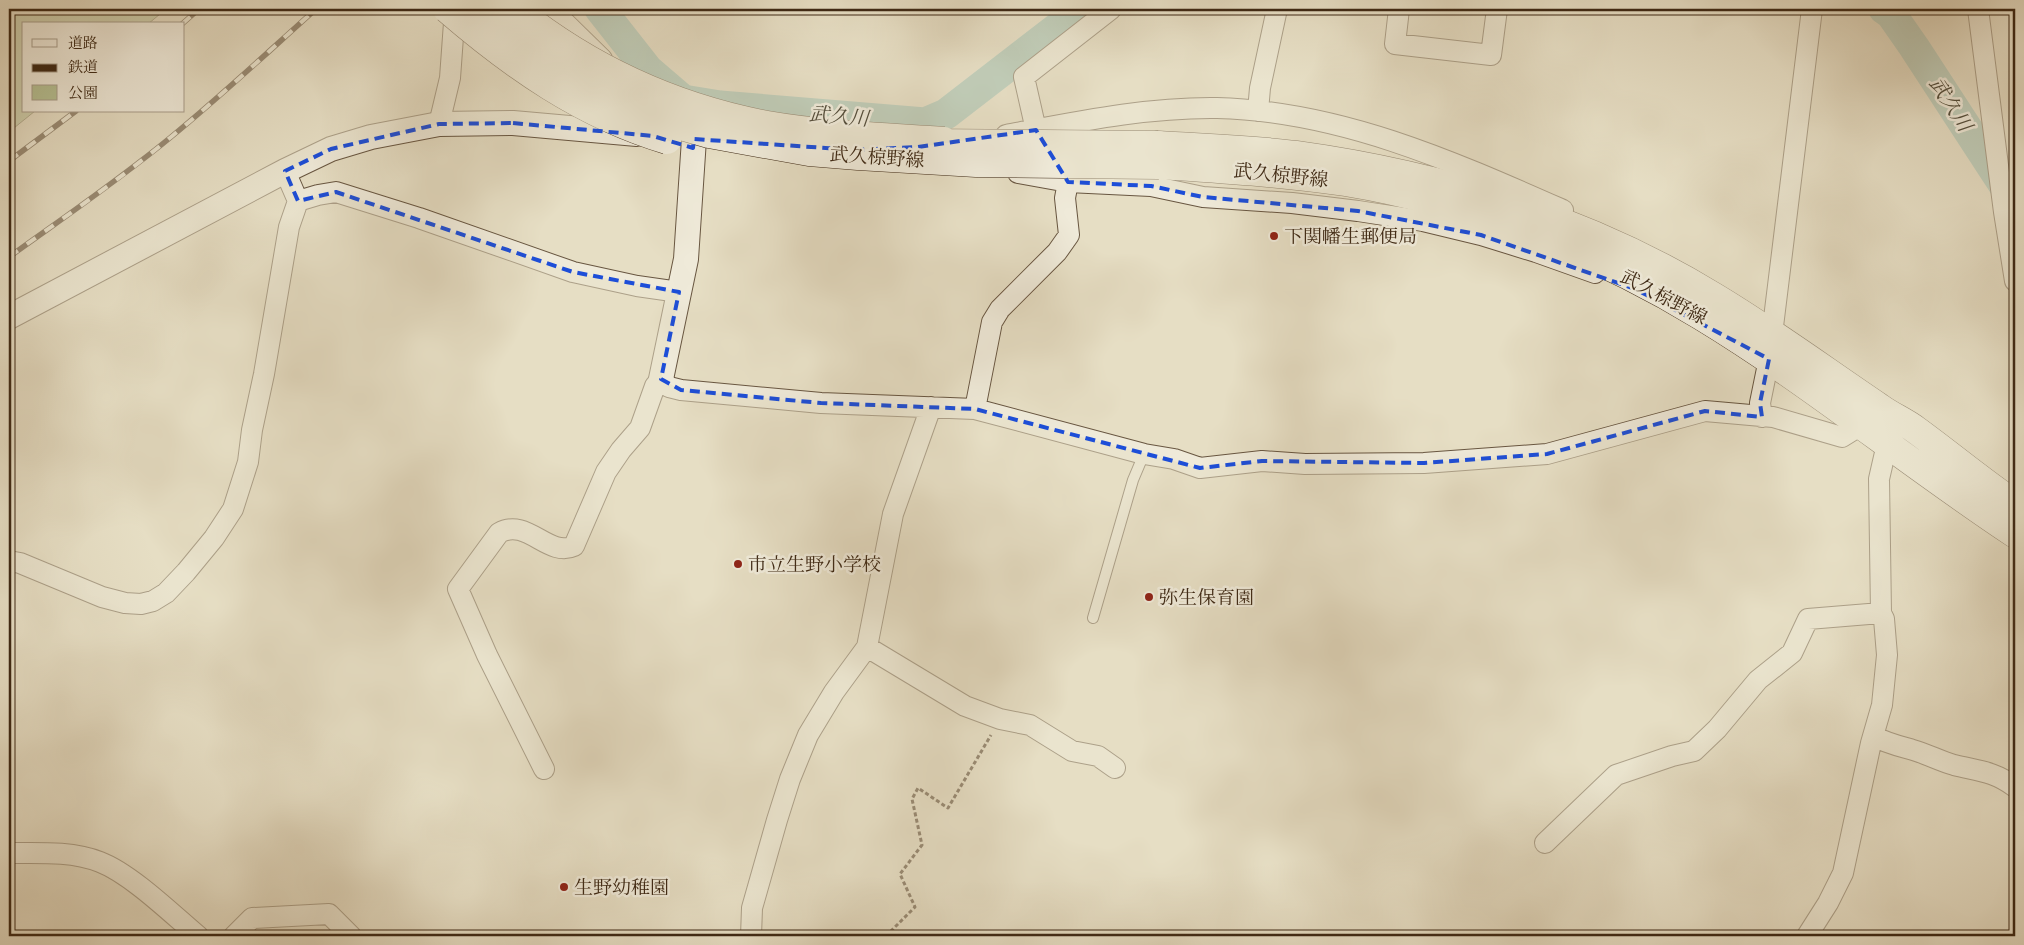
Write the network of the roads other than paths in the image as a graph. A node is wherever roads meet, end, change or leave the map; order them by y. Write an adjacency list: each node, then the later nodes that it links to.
1 (448, 9): 18 (main road, bridge)
2 (455, 9): 14 (street)
3 (515, 9): 18 (main road, bridge)
4 (550, 9): 16 (street)
5 (568, 9): 16 (street)
6 (1111, 9): 15 (street)
7 (1277, 9): 13 (street)
8 (1399, 9): 9 (street)
9 (1497, 9)
10 (1812, 9): 26 (street)
11 (1978, 9): 23 (street)
12 (485, 11): 18 (main road, 武久椋野線, bridge)
13 (1258, 111): 15 (street); 26 (street)
14 (439, 124): 16 (street); 20 (street)
15 (1036, 130): 17 (street); 21 (street)
16 (694, 139): 17 (street); 24 (street)
17 (855, 150): 21 (street)
18 (976, 153): 19 (main road, 武久椋野線, bridge)
19 (1159, 155): 26 (main road, 武久椋野線); 27 (main road, 武久椋野線)
20 (285, 171): 22 (street); 25 (street)
21 (1068, 182): 27 (street); 30 (street)
22 (298, 201): 24 (street); 37 (street)
23 (2015, 281)
24 (679, 292): 28 (street)
25 (9, 317)
26 (1772, 333): 27 (street); 32 (main road, 武久椋野線)
27 (1769, 359): 31 (street); 32 (main road, 武久椋野線)
28 (661, 379): 29 (street); 43 (street)
29 (931, 406): 30 (street); 40 (street)
30 (975, 409): 34 (street)
31 (1762, 417): 32 (street); 34 (street)
32 (1881, 418): 33 (main road, 武久椋野線); 35 (main road, 武久椋野線)
33 (1887, 444): 36 (main road, 武久椋野線); 38 (street)
34 (1144, 454): 39 (lane)
35 (2015, 504)
36 (2015, 534)
37 (9, 561)
38 (1881, 613): 41 (street); 45 (street)
39 (1093, 618)
40 (867, 647): 42 (street); 50 (street)
41 (1873, 736): 44 (street); 51 (street)
42 (1115, 768)
43 (544, 769)
44 (2015, 787)
45 (1545, 843)
46 (9, 853): 47 (street)
47 (198, 936)
48 (234, 936): 49 (street)
49 (351, 936)
50 (750, 936)
51 (1807, 936)

